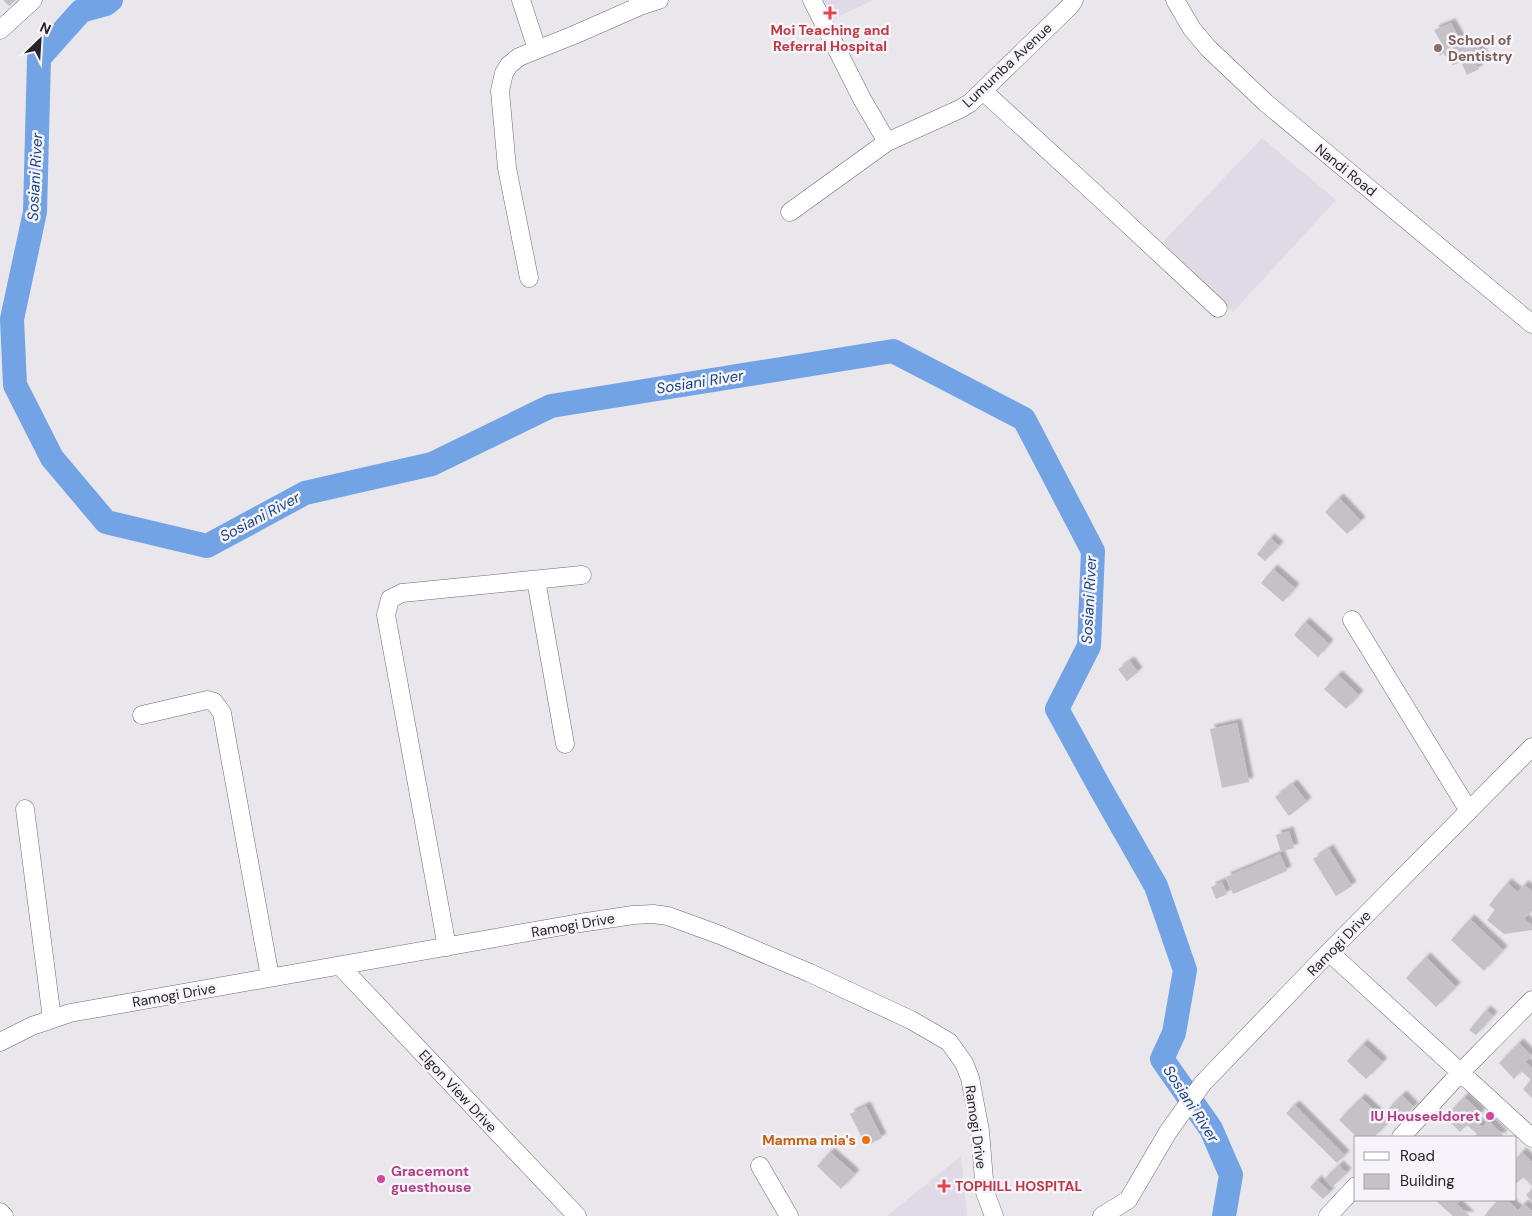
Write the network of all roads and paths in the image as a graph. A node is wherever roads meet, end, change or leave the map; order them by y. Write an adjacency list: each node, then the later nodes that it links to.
1 (33, 0): 8 (street)
2 (521, 0): 9 (street)
3 (659, 0): 7 (street)
4 (812, 0): 11 (street)
5 (1074, 0): 10 (street, Lumumba Avenue)
6 (1175, 0): 15 (street, Nandi Road)
7 (639, 3): 9 (street)
8 (0, 30)
9 (537, 49): 13 (street)
10 (983, 91): 11 (street, Lumumba Avenue); 14 (street)
11 (887, 142): 12 (street, Lumumba Avenue)
12 (790, 212)
13 (529, 278)
14 (1218, 308)
15 (1532, 324)
16 (582, 575): 17 (street)
17 (536, 580): 20 (street); 24 (street)
18 (1352, 620): 23 (street)
19 (142, 715): 27 (street)
20 (565, 744)
21 (1532, 747): 23 (street, Ramogi Drive)
22 (25, 810): 29 (street)
23 (1469, 811): 25 (street, Ramogi Drive)
24 (447, 947): 26 (street, Ramogi Drive); 40 (street, Ramogi Drive)
25 (1329, 952): 31 (street); 41 (street, Ramogi Drive)
26 (340, 966): 27 (street, Ramogi Drive); 38 (street, Elgon View Drive)
27 (270, 977): 29 (street, Ramogi Drive)
28 (1532, 1000): 31 (street)
29 (52, 1019): 30 (street, Ramogi Drive)
30 (0, 1042)
31 (1460, 1073): 32 (street); 33 (street)
32 (1401, 1136)
33 (1532, 1138)
34 (760, 1166): 39 (street)
35 (1354, 1188): 42 (street)
36 (0, 1212): 37 (street)
37 (4, 1216)
38 (577, 1216)
39 (789, 1216)
40 (994, 1216)
41 (1102, 1216)
42 (1328, 1216)

